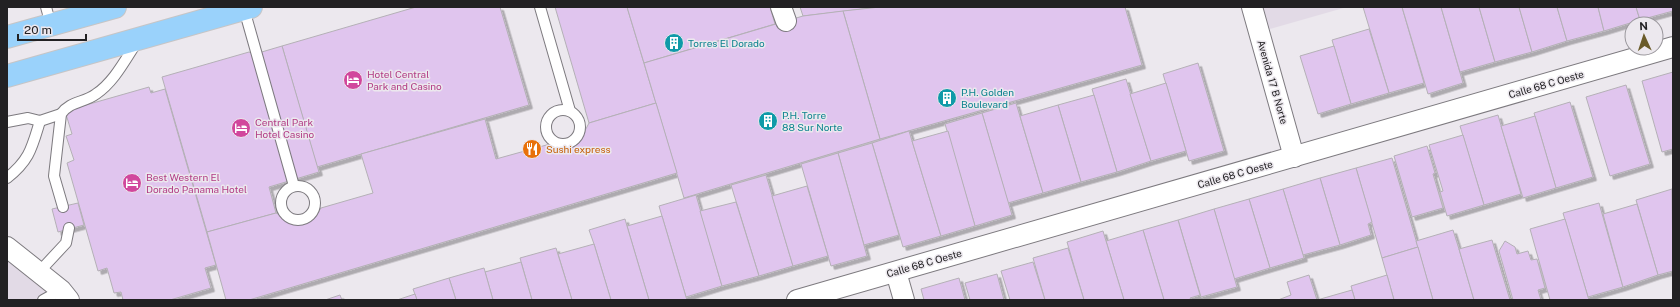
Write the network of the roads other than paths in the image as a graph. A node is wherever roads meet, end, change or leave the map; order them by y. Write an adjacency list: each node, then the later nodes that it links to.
1 (114, 7): 5 (main road)
2 (540, 7): 10 (lane)
3 (1252, 7): 14 (street, Avenida 17 B Norte)
4 (248, 8): 7 (main road); 16 (lane)
5 (48, 16): 6 (main road)
6 (7, 37)
7 (140, 38): 9 (main road); 11 (lane)
8 (1673, 47): 14 (street, Calle 68 C Oeste)
9 (7, 76)
10 (570, 112)
11 (61, 114): 12 (lane); 17 (lane)
12 (40, 121): 13 (lane); 15 (lane)
13 (7, 122)
14 (1294, 157): 21 (street, Calle 68 C Oeste)
15 (7, 178)
16 (294, 186)
17 (63, 207)
18 (69, 228): 20 (lane)
19 (7, 248): 20 (street)
20 (39, 272): 22 (street)
21 (896, 272): 24 (street, Calle 68 C Oeste); 25 (street)
22 (65, 295): 23 (lane)
23 (43, 300)
24 (797, 300)
25 (904, 300)

